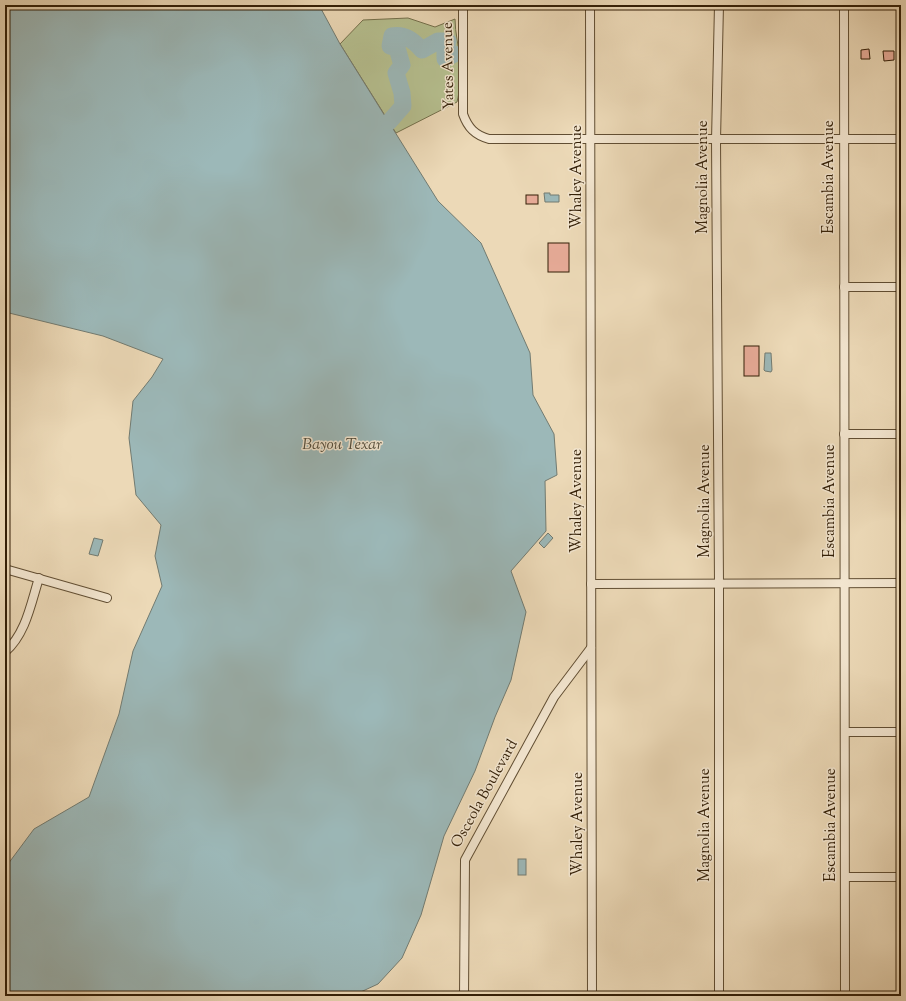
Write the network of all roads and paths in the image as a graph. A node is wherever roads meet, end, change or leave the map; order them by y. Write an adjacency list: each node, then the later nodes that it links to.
1 (463, 5): 6 (street, Yates Avenue)
2 (590, 5): 6 (street, Whaley Avenue)
3 (719, 5): 7 (street, Magnolia Avenue)
4 (844, 5): 8 (street, Escambia Avenue)
5 (901, 139): 8 (street)
6 (590, 140): 7 (street); 16 (street, Whaley Avenue)
7 (716, 140): 8 (street); 17 (street, Magnolia Avenue)
8 (843, 140): 9 (street, Escambia Avenue)
9 (844, 287): 10 (street); 11 (street, Escambia Avenue)
10 (901, 287)
11 (844, 434): 12 (street); 18 (street, Escambia Avenue)
12 (901, 434)
13 (5, 569): 14 (street)
14 (39, 578): 19 (street); 21 (street)
15 (901, 583): 18 (street)
16 (591, 584): 17 (street); 20 (street, Whaley Avenue)
17 (719, 584): 18 (street); 28 (street, Magnolia Avenue)
18 (845, 584): 22 (street, Escambia Avenue)
19 (107, 598)
20 (591, 648): 26 (street, Osceola Boulevard); 27 (street, Whaley Avenue)
21 (5, 652)
22 (845, 732): 23 (street); 24 (street, Escambia Avenue)
23 (901, 732)
24 (845, 877): 25 (street); 29 (street, Escambia Avenue)
25 (901, 877)
26 (464, 996)
27 (592, 996)
28 (719, 996)
29 (845, 996)

